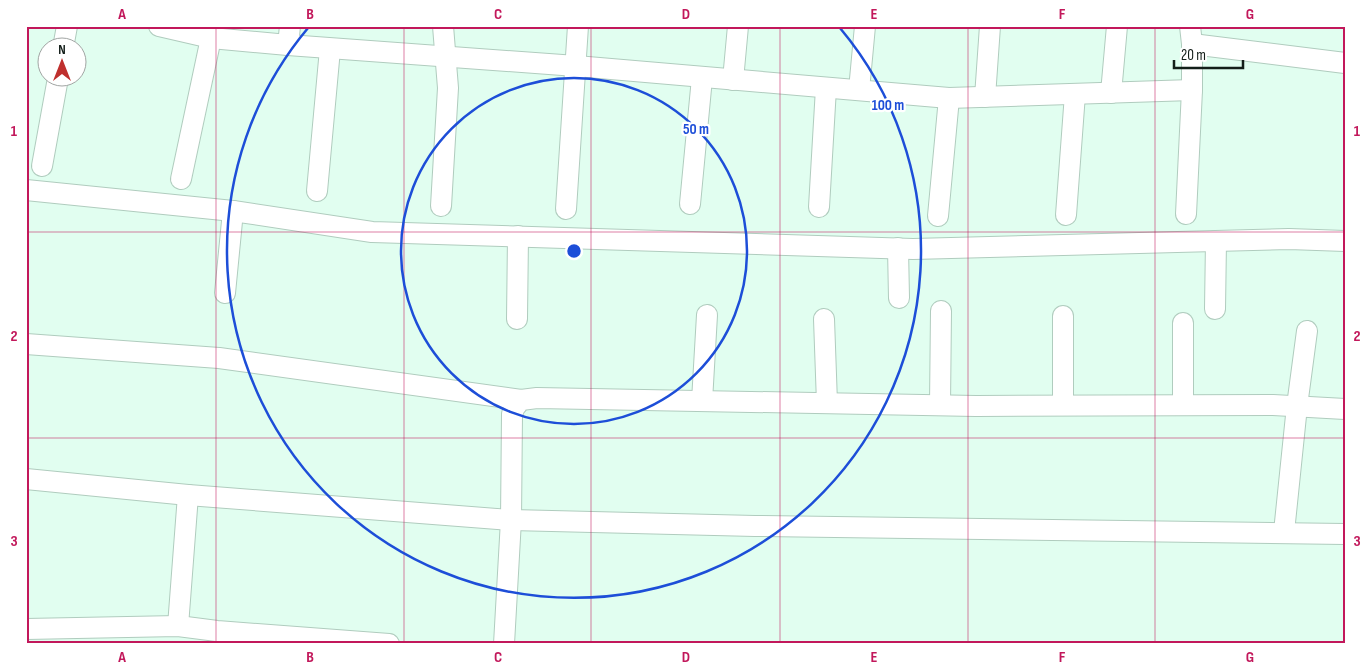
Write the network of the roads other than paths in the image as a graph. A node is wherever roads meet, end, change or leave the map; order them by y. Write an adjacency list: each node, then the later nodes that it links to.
1 (159, 26): 10 (street)
2 (443, 26): 12 (street)
3 (578, 26): 14 (street)
4 (738, 26): 16 (street)
5 (865, 26): 19 (street)
6 (990, 26): 23 (street)
7 (1117, 26): 21 (street)
8 (1191, 35): 13 (street); 20 (street)
9 (289, 36): 10 (street); 11 (street)
10 (211, 38): 26 (street)
11 (330, 48): 12 (street); 28 (street)
12 (446, 58): 14 (street); 30 (street)
13 (1345, 64)
14 (576, 66): 15 (street); 32 (street)
15 (702, 78): 16 (street); 29 (street)
16 (733, 80): 18 (street)
17 (56, 88): 25 (street)
18 (826, 88): 19 (street); 31 (street)
19 (859, 90): 24 (street)
20 (1192, 90): 21 (street); 34 (street)
21 (1111, 93): 22 (street)
22 (1075, 94): 23 (street); 35 (street)
23 (986, 96): 24 (street)
24 (949, 98): 36 (street)
25 (42, 166)
26 (181, 179)
27 (26, 190): 33 (street)
28 (317, 191)
29 (690, 204)
30 (441, 206)
31 (819, 207)
32 (566, 209)
33 (233, 211): 37 (street); 41 (street)
34 (1186, 214)
35 (1066, 215)
36 (938, 216)
37 (518, 236): 40 (street); 48 (street)
38 (1345, 240): 39 (street)
39 (1216, 241): 40 (street); 43 (street)
40 (898, 248): 42 (street)
41 (225, 293)
42 (899, 298)
43 (1215, 310)
44 (941, 311): 55 (street)
45 (707, 315): 53 (street)
46 (1063, 316): 56 (street)
47 (824, 319): 54 (street)
48 (516, 320)
49 (1183, 323): 57 (street)
50 (1308, 331): 58 (street)
51 (26, 344): 52 (street)
52 (521, 400): 53 (street); 62 (street)
53 (702, 401): 54 (street)
54 (827, 403): 55 (street)
55 (940, 405): 56 (street)
56 (1063, 405): 57 (street)
57 (1183, 405): 58 (street)
58 (1297, 406): 59 (street); 63 (street)
59 (1345, 409)
60 (26, 479): 61 (street)
61 (188, 495): 62 (street); 65 (street)
62 (510, 520): 63 (street); 68 (street)
63 (1284, 532): 64 (street)
64 (1345, 534)
65 (178, 626): 66 (street); 67 (street)
66 (26, 628)
67 (389, 644)
68 (504, 644)

